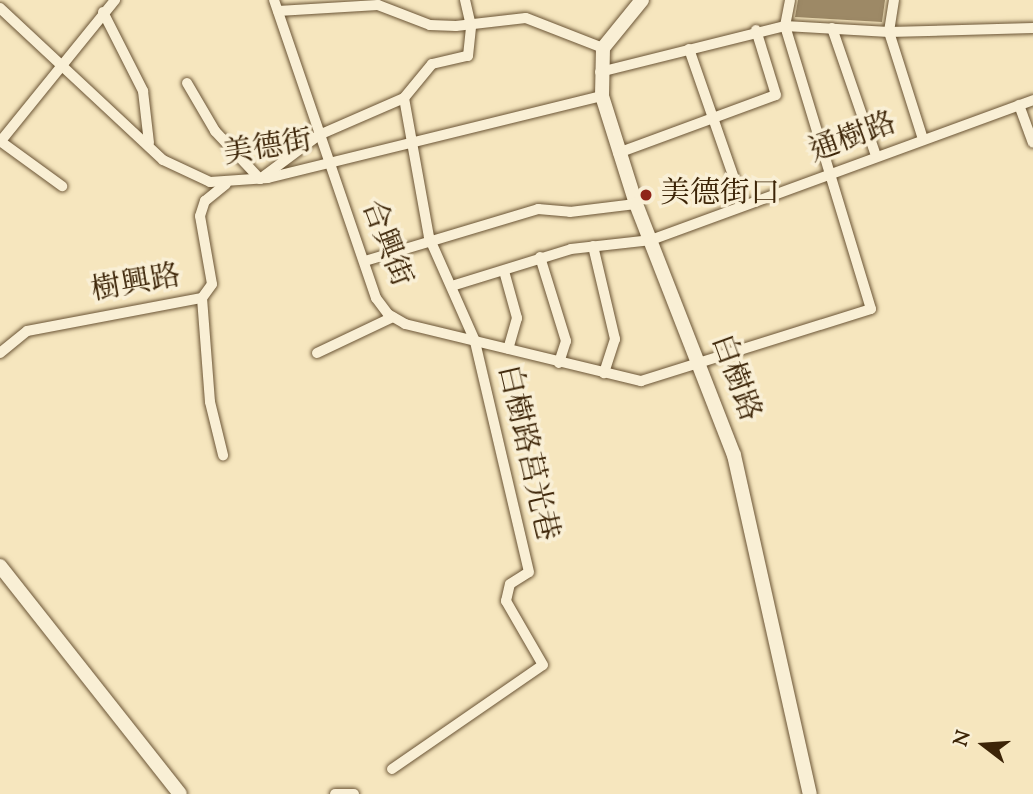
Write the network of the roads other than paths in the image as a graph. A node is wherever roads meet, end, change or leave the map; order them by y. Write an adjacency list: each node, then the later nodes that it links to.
1 (115, 0): 9 (street)
2 (274, 0): 8 (street, 合興街)
3 (465, 0): 10 (street)
4 (642, 0): 16 (street)
5 (790, 0): 11 (street)
6 (894, 0): 15 (street)
7 (0, 8): 18 (street, 美德街)
8 (278, 11): 10 (street); 26 (street, 合興街)
9 (103, 12): 18 (street); 29 (street)
10 (471, 26): 16 (street); 22 (street)
11 (785, 26): 12 (street); 14 (street); 35 (street)
12 (832, 28): 15 (street); 33 (street)
13 (1033, 28): 15 (street)
14 (756, 30): 17 (street); 25 (street)
15 (889, 32): 27 (street)
16 (603, 48): 19 (street, 白樹路)
17 (689, 49): 19 (street); 25 (street)
18 (58, 68): 28 (street); 29 (street, 美德街)
19 (599, 73): 21 (street, 白樹路)
20 (187, 83): 36 (street)
21 (602, 96): 30 (street, 美德街); 32 (street, 白樹路)
22 (404, 98): 26 (street); 30 (street)
23 (1033, 100): 24 (street, 通樹路)
24 (1019, 105): 27 (street, 通樹路); 31 (street)
25 (713, 118): 32 (street); 40 (street)
26 (319, 135): 34 (street, 合興街); 36 (street)
27 (923, 139): 33 (street, 通樹路)
28 (0, 141): 38 (street)
29 (149, 143): 37 (street, 美德街)
30 (416, 143): 34 (street, 美德街); 41 (street)
31 (1033, 143)
32 (618, 153): 39 (street, 白樹路)
33 (876, 156): 35 (street, 通樹路)
34 (328, 164): 36 (street, 美德街); 45 (street, 合興街)
35 (831, 172): 40 (street, 通樹路); 55 (street, 合興街)
36 (260, 180): 37 (street, 美德街)
37 (226, 184): 48 (street, 樹興路)
38 (62, 186)
39 (636, 204): 41 (street); 42 (street, 白樹路)
40 (743, 204): 42 (street, 通樹路)
41 (429, 237): 45 (street); 47 (street)
42 (651, 240): 43 (street, 通樹路); 55 (street, 白樹路)
43 (593, 246): 44 (street, 通樹路); 56 (street)
44 (540, 257): 46 (street, 通樹路); 54 (street)
45 (365, 261): 49 (street, 合興街)
46 (505, 271): 47 (street, 通樹路); 51 (street)
47 (455, 285): 50 (street)
48 (202, 298): 52 (street, 樹興路); 57 (street)
49 (393, 317): 50 (street, 合興街); 53 (street)
50 (475, 341): 51 (street, 合興街); 59 (street, 白樹路莒光巷)
51 (508, 349): 54 (street, 合興街)
52 (0, 353)
53 (317, 353)
54 (559, 363): 56 (street, 合興街)
55 (704, 367): 56 (street, 合興街); 63 (street, 白樹路)
56 (604, 373)
57 (223, 455)
58 (0, 566): 60 (street)
59 (392, 769)
60 (180, 794)
61 (335, 794): 62 (street)
62 (354, 794)
63 (810, 794)

